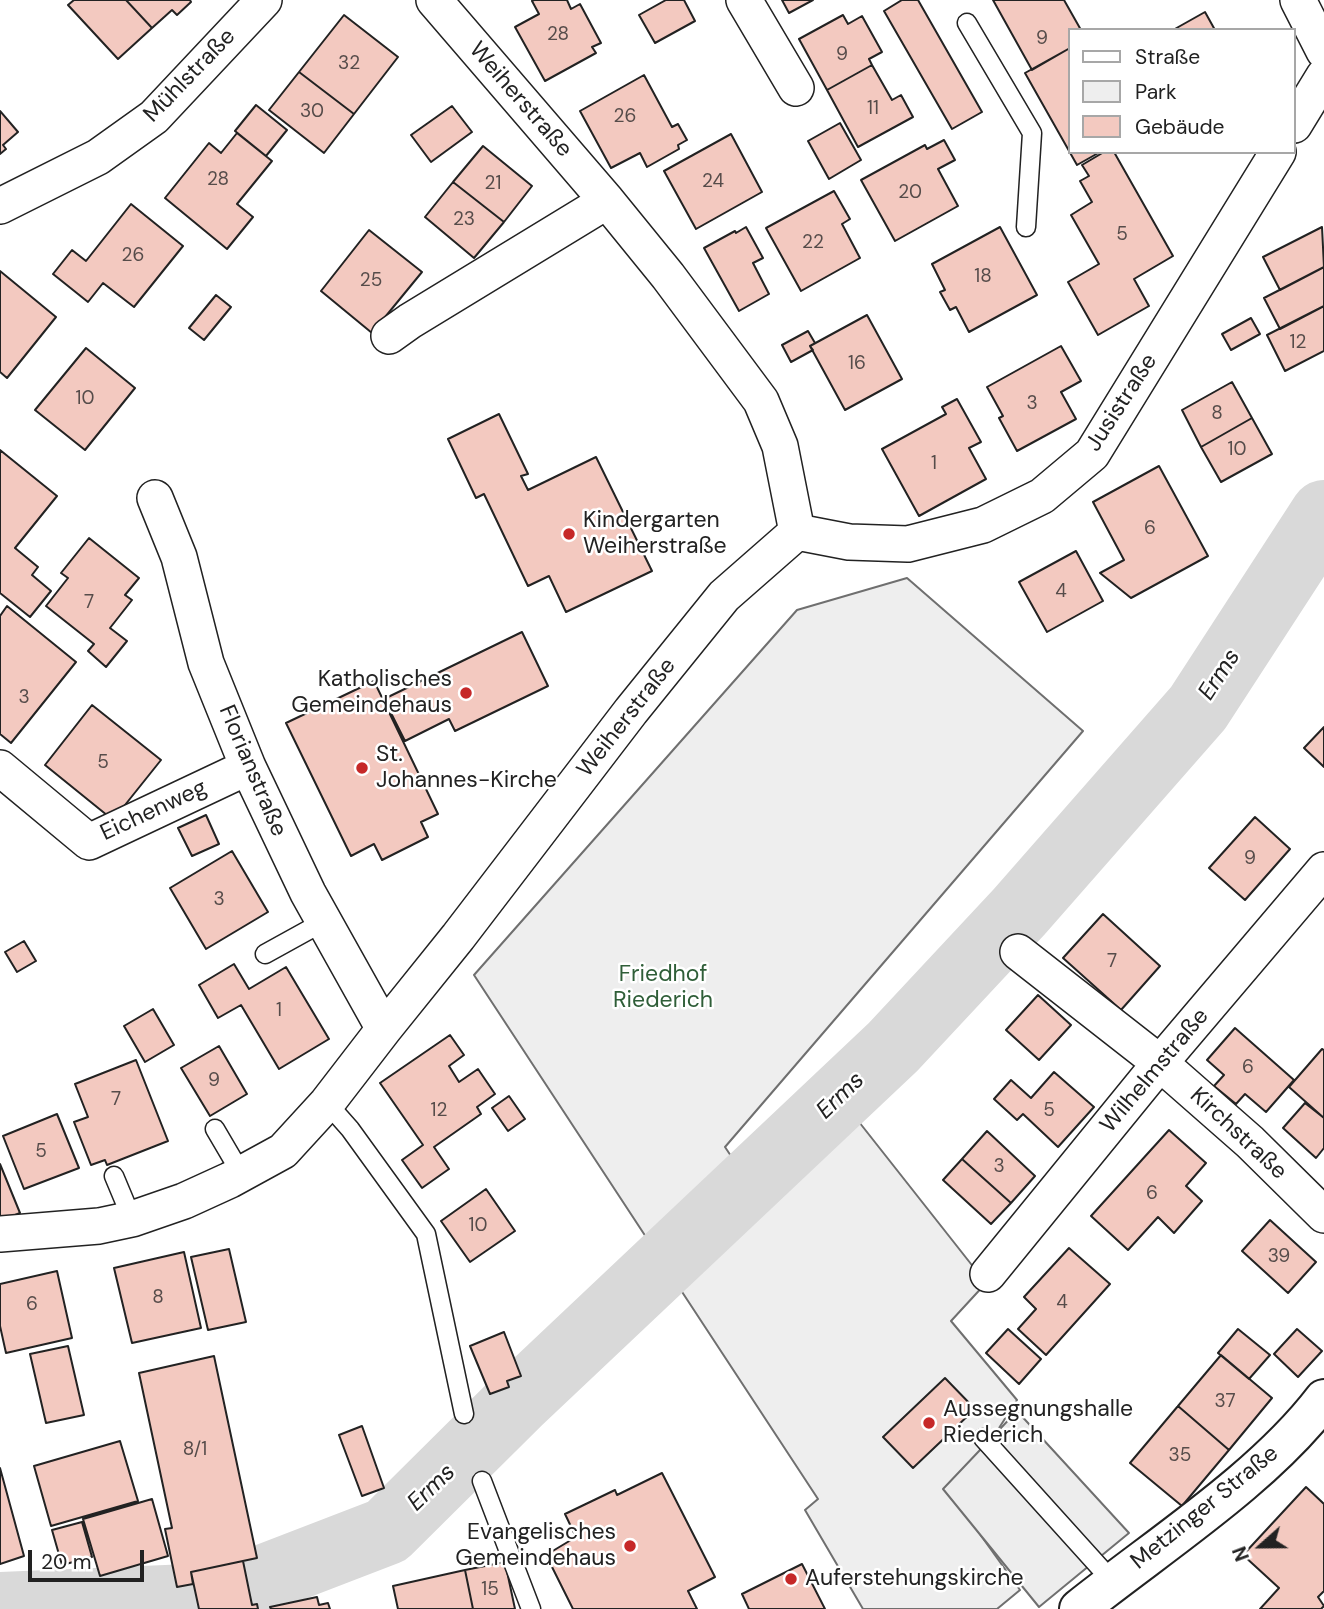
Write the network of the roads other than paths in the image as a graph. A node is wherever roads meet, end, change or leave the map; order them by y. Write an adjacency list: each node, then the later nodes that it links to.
1 (264, 0): 12 (street, Mühlstraße)
2 (433, 0): 11 (street, Weiherstraße)
3 (744, 0): 8 (street)
4 (1298, 0): 6 (street)
5 (967, 23): 13 (lane)
6 (1324, 51)
7 (1324, 76): 9 (street)
8 (796, 88)
9 (1296, 122)
10 (1277, 154): 16 (street, Jusistraße)
11 (607, 201): 14 (street); 16 (street, Weiherstraße)
12 (0, 206)
13 (1026, 227)
14 (389, 336)
15 (155, 498): 17 (street, Florianstraße)
16 (797, 532): 23 (street, Weiherstraße)
17 (248, 767): 18 (street, Eichenweg); 20 (street, Florianstraße)
18 (0, 768)
19 (1324, 870): 24 (street, Wilhelmstraße)
20 (323, 922): 22 (lane); 23 (street, Florianstraße)
21 (1018, 952): 24 (street, Kirchstraße)
22 (265, 954)
23 (384, 1029): 25 (street, Weiherstraße)
24 (1160, 1063): 29 (street, Kirchstraße); 32 (street, Wilhelmstraße)
25 (327, 1103): 27 (street, Weiherstraße); 33 (lane)
26 (215, 1129): 27 (lane)
27 (242, 1175): 30 (street, Weiherstraße)
28 (114, 1176): 30 (lane)
29 (1324, 1214)
30 (132, 1219): 31 (street, Weiherstraße)
31 (0, 1234)
32 (988, 1274)
33 (464, 1414)
34 (1317, 1421): 37 (street, Metzinger Straße)
35 (983, 1438): 37 (lane)
36 (482, 1481): 38 (lane)
37 (1112, 1582): 39 (street, Metzinger Straße)
38 (531, 1609)
39 (1079, 1609)

